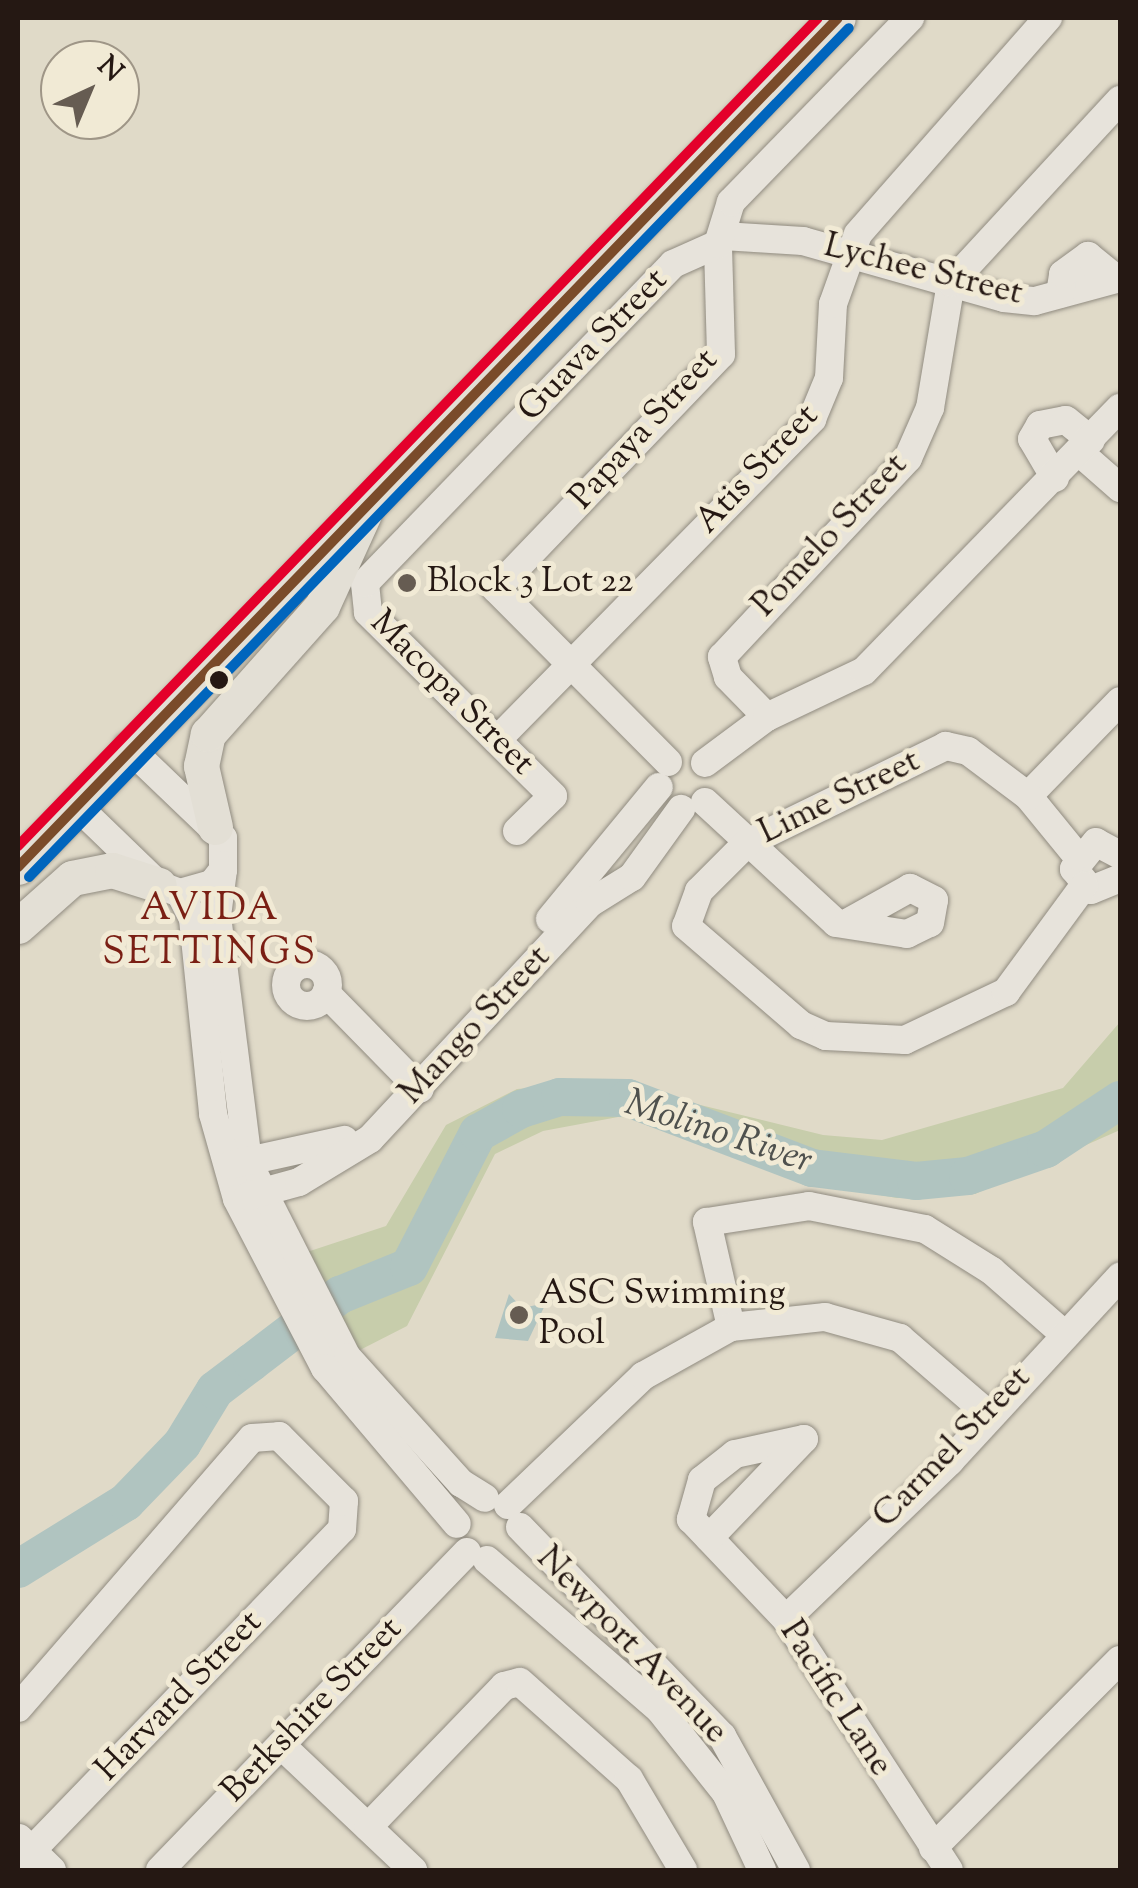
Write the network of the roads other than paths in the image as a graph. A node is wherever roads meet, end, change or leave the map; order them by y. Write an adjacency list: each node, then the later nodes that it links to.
1 (838, 18): 13 (main road)
2 (910, 18): 5 (street)
3 (1048, 18): 6 (street, Atis Street)
4 (1120, 100): 8 (street)
5 (720, 240): 6 (street, Lychee Street); 14 (street, Guava Street); 15 (street, Papaya Street)
6 (850, 254): 8 (street, Lychee Street); 15 (street, Atis Street)
7 (1118, 278): 8 (street, Lychee Street)
8 (951, 283): 17 (street, Pomelo Street)
9 (1120, 408): 10 (street)
10 (1085, 446): 11 (street); 11 (street); 12 (street)
11 (1056, 478): 17 (street)
12 (1120, 488)
13 (374, 491): 19 (main road); 25 (main road)
14 (362, 596): 18 (street, Macopa Street)
15 (571, 664): 18 (street, Atis Street); 21 (street)
16 (1120, 701): 22 (street)
17 (767, 718): 20 (street)
18 (496, 740): 26 (street, Macopa Street)
19 (128, 746): 23 (main road); 25 (street)
20 (705, 763): 21 (street); 24 (street)
21 (664, 775): 24 (street); 37 (street, Mango Street)
22 (1028, 796): 27 (street, Lime Street); 29 (street, Lime Street)
23 (75, 804): 30 (main road); 34 (street, Newport Avenue)
24 (693, 805): 27 (street); 37 (street, Mango Street)
25 (215, 827): 31 (street, Newport Avenue)
26 (517, 831)
27 (747, 843): 33 (street, Lime Street); 35 (street)
28 (1120, 855): 29 (street)
29 (1077, 856): 33 (street, Lime Street)
30 (18, 867)
31 (222, 870): 34 (street); 40 (street, Newport Avenue)
32 (1120, 878): 33 (street)
33 (1084, 886)
34 (170, 889): 36 (main road); 40 (street, Newport Avenue)
35 (850, 922)
36 (18, 926)
37 (520, 966): 39 (street, Mango Street)
38 (326, 993): 39 (street)
39 (414, 1083): 40 (street, Mango Street); 41 (street, Mango Street)
40 (236, 1164): 41 (street, Newport Avenue)
41 (249, 1195): 45 (street, Newport Avenue)
42 (1120, 1276): 44 (street, Carmel Street)
43 (731, 1327): 44 (street); 46 (street); 47 (street)
44 (1064, 1334): 46 (street, Carmel Street)
45 (336, 1362): 47 (street, Newport Avenue); 48 (street, Newport Avenue)
46 (988, 1413): 51 (street, Carmel Street)
47 (504, 1510): 48 (street); 50 (street, Berkshire Street); 63 (street, Newport Avenue)
48 (457, 1524): 50 (street)
49 (709, 1538): 51 (street, Pacific Lane)
50 (477, 1556): 54 (street, Berkshire Street); 62 (street, Newport Avenue)
51 (786, 1619): 57 (street, Pacific Lane)
52 (1120, 1660): 57 (street)
53 (18, 1708): 56 (street, Harvard Street)
54 (281, 1744): 55 (street); 59 (street, Berkshire Street)
55 (368, 1827): 60 (street); 61 (street)
56 (22, 1851): 58 (street)
57 (941, 1859)
58 (52, 1870)
59 (160, 1870)
60 (413, 1870)
61 (682, 1870)
62 (762, 1870)
63 (796, 1870)

